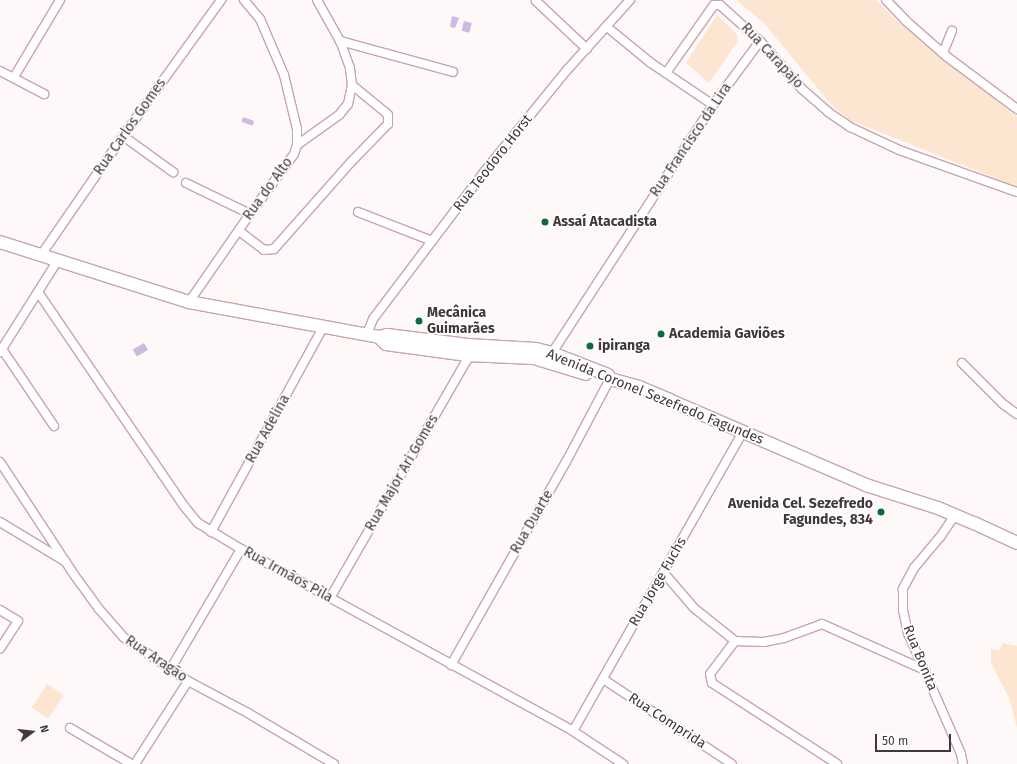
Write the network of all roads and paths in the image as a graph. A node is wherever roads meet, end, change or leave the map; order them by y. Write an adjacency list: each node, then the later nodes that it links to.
1 (60, 0): 17 (street)
2 (221, 0): 22 (street, Rua Carlos Gomes)
3 (244, 0): 23 (street, Rua do Alto)
4 (317, 0): 11 (street)
5 (630, 0): 8 (street, Rua Teodoro Horst)
6 (886, 0): 13 (street)
7 (536, 1): 12 (street)
8 (606, 27): 12 (street, Rua Teodoro Horst); 16 (street)
9 (952, 31): 13 (street)
10 (760, 40): 16 (street, Rua Carapajo); 20 (street, Rua Francisco da Lira); 26 (street, Rua Carapajo)
11 (340, 41): 15 (street); 18 (street)
12 (587, 48): 30 (street, Rua Teodoro Horst)
13 (943, 53): 21 (street)
14 (0, 71): 17 (street)
15 (453, 72)
16 (666, 74): 20 (street)
17 (14, 77): 19 (street)
18 (352, 85): 23 (street); 29 (street)
19 (44, 94)
20 (713, 105): 40 (street, Rua Francisco da Lira)
21 (1017, 109)
22 (122, 136): 24 (street); 32 (street, Rua Carlos Gomes)
23 (297, 145): 28 (street, Rua do Alto)
24 (173, 172)
25 (186, 183): 28 (street)
26 (1017, 192)
27 (358, 212): 30 (street)
28 (250, 214): 29 (street, Rua do Alto)
29 (239, 231): 35 (street, Rua do Alto)
30 (432, 241): 37 (street, Rua Teodoro Horst)
31 (0, 242): 32 (main road)
32 (41, 255): 33 (main road)
33 (58, 260): 34 (street); 35 (main road)
34 (38, 292): 39 (street); 49 (street, Rua Irmãos Pìla)
35 (189, 302): 36 (main road)
36 (324, 326): 37 (main road); 49 (street, Rua Adelina)
37 (366, 334): 38 (main road, Avenida Coronel Sezefredo Fagundes)
38 (468, 350): 40 (main road, Avenida Coronel Sezefredo Fagundes); 54 (street, Rua Major Ari Gomes)
39 (1, 351): 44 (street)
40 (549, 357): 42 (main road, Avenida Coronel Sezefredo Fagundes)
41 (962, 363): 43 (street)
42 (610, 379): 45 (main road, Avenida Coronel Sezefredo Fagundes); 58 (street, Rua Duarte)
43 (1017, 414)
44 (54, 426)
45 (742, 432): 47 (main road, Avenida Coronel Sezefredo Fagundes); 53 (street, Rua Jorge Fuchs)
46 (0, 462): 52 (street, Rua Aragão)
47 (953, 518): 50 (main road, Avenida Coronel Sezefredo Fagundes); 60 (street, Rua Bonita)
48 (0, 522): 52 (street)
49 (211, 532): 51 (street, Rua Irmãos Pìla)
50 (1012, 541)
51 (241, 549): 54 (street, Rua Irmãos Pìla); 59 (street)
52 (67, 563): 59 (street, Rua Aragão)
53 (664, 572): 56 (street); 61 (street, Rua Jorge Fuchs)
54 (330, 598): 58 (street, Rua Irmãos Pìla)
55 (0, 610): 57 (street)
56 (735, 640): 60 (street); 70 (street)
57 (0, 649)
58 (451, 665): 64 (street, Rua Irmãos Pìla)
59 (170, 670): 62 (street, Rua Aragão)
60 (925, 670): 71 (street, Rua Bonita)
61 (603, 679): 64 (street, Rua Jorge Fuchs); 69 (street, Rua Comprida)
62 (188, 681): 66 (street); 67 (street, Rua Aragão)
63 (70, 728): 65 (street)
64 (573, 732): 68 (street, Rua Irmãos Pìla)
65 (131, 764)
66 (135, 764)
67 (334, 764)
68 (623, 764)
69 (732, 764)
70 (837, 764)
71 (963, 764)

